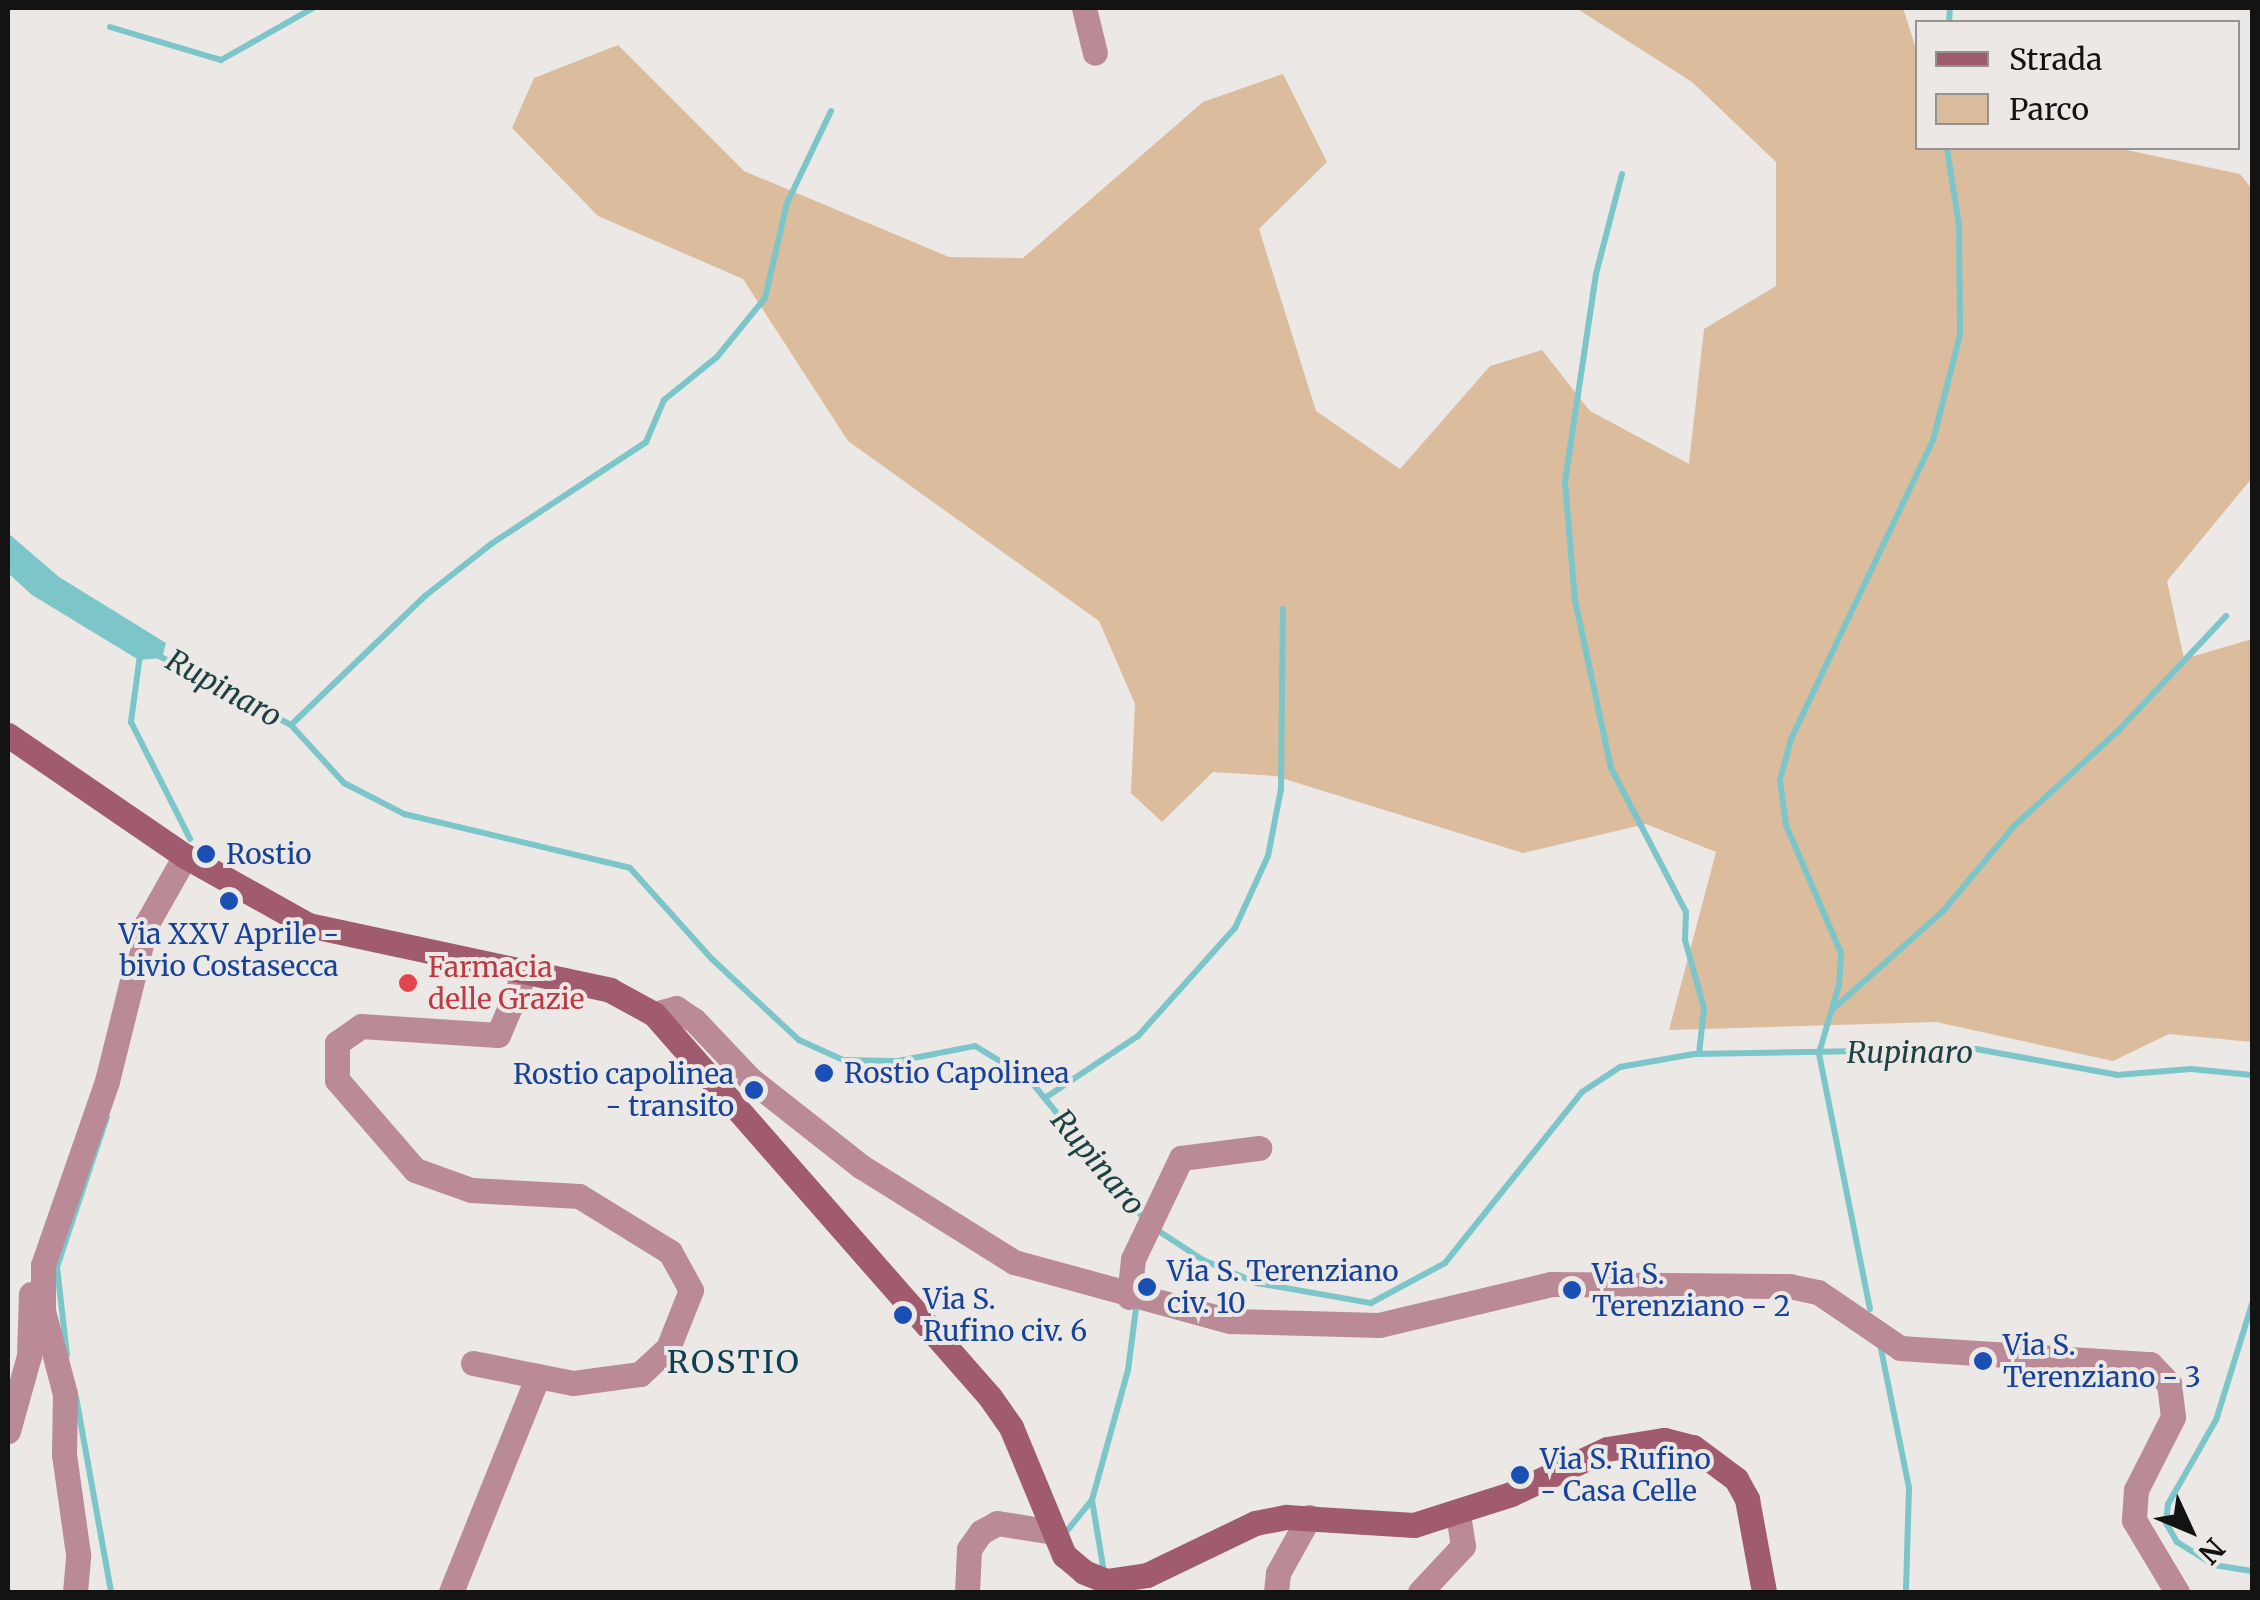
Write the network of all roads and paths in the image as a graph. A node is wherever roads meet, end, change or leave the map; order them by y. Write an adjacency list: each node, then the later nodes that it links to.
1 (1084, 8): 2 (street)
2 (1095, 53)
3 (8, 735): 4 (main road)
4 (185, 856): 5 (main road); 8 (street)
5 (525, 972): 6 (main road); 11 (street)
6 (654, 1014): 9 (street); 15 (main road)
7 (1259, 1148): 9 (street)
8 (43, 1266): 12 (street); 16 (street)
9 (1129, 1297): 22 (street)
10 (473, 1363): 11 (street)
11 (538, 1376): 17 (street)
12 (8, 1431)
13 (1458, 1515): 14 (main road); 20 (street); 21 (main road)
14 (1309, 1517): 15 (main road); 19 (street)
15 (1053, 1532): 18 (street)
16 (74, 1592)
17 (451, 1592)
18 (966, 1592)
19 (1276, 1592)
20 (1420, 1592)
21 (1764, 1592)
22 (2177, 1592)

